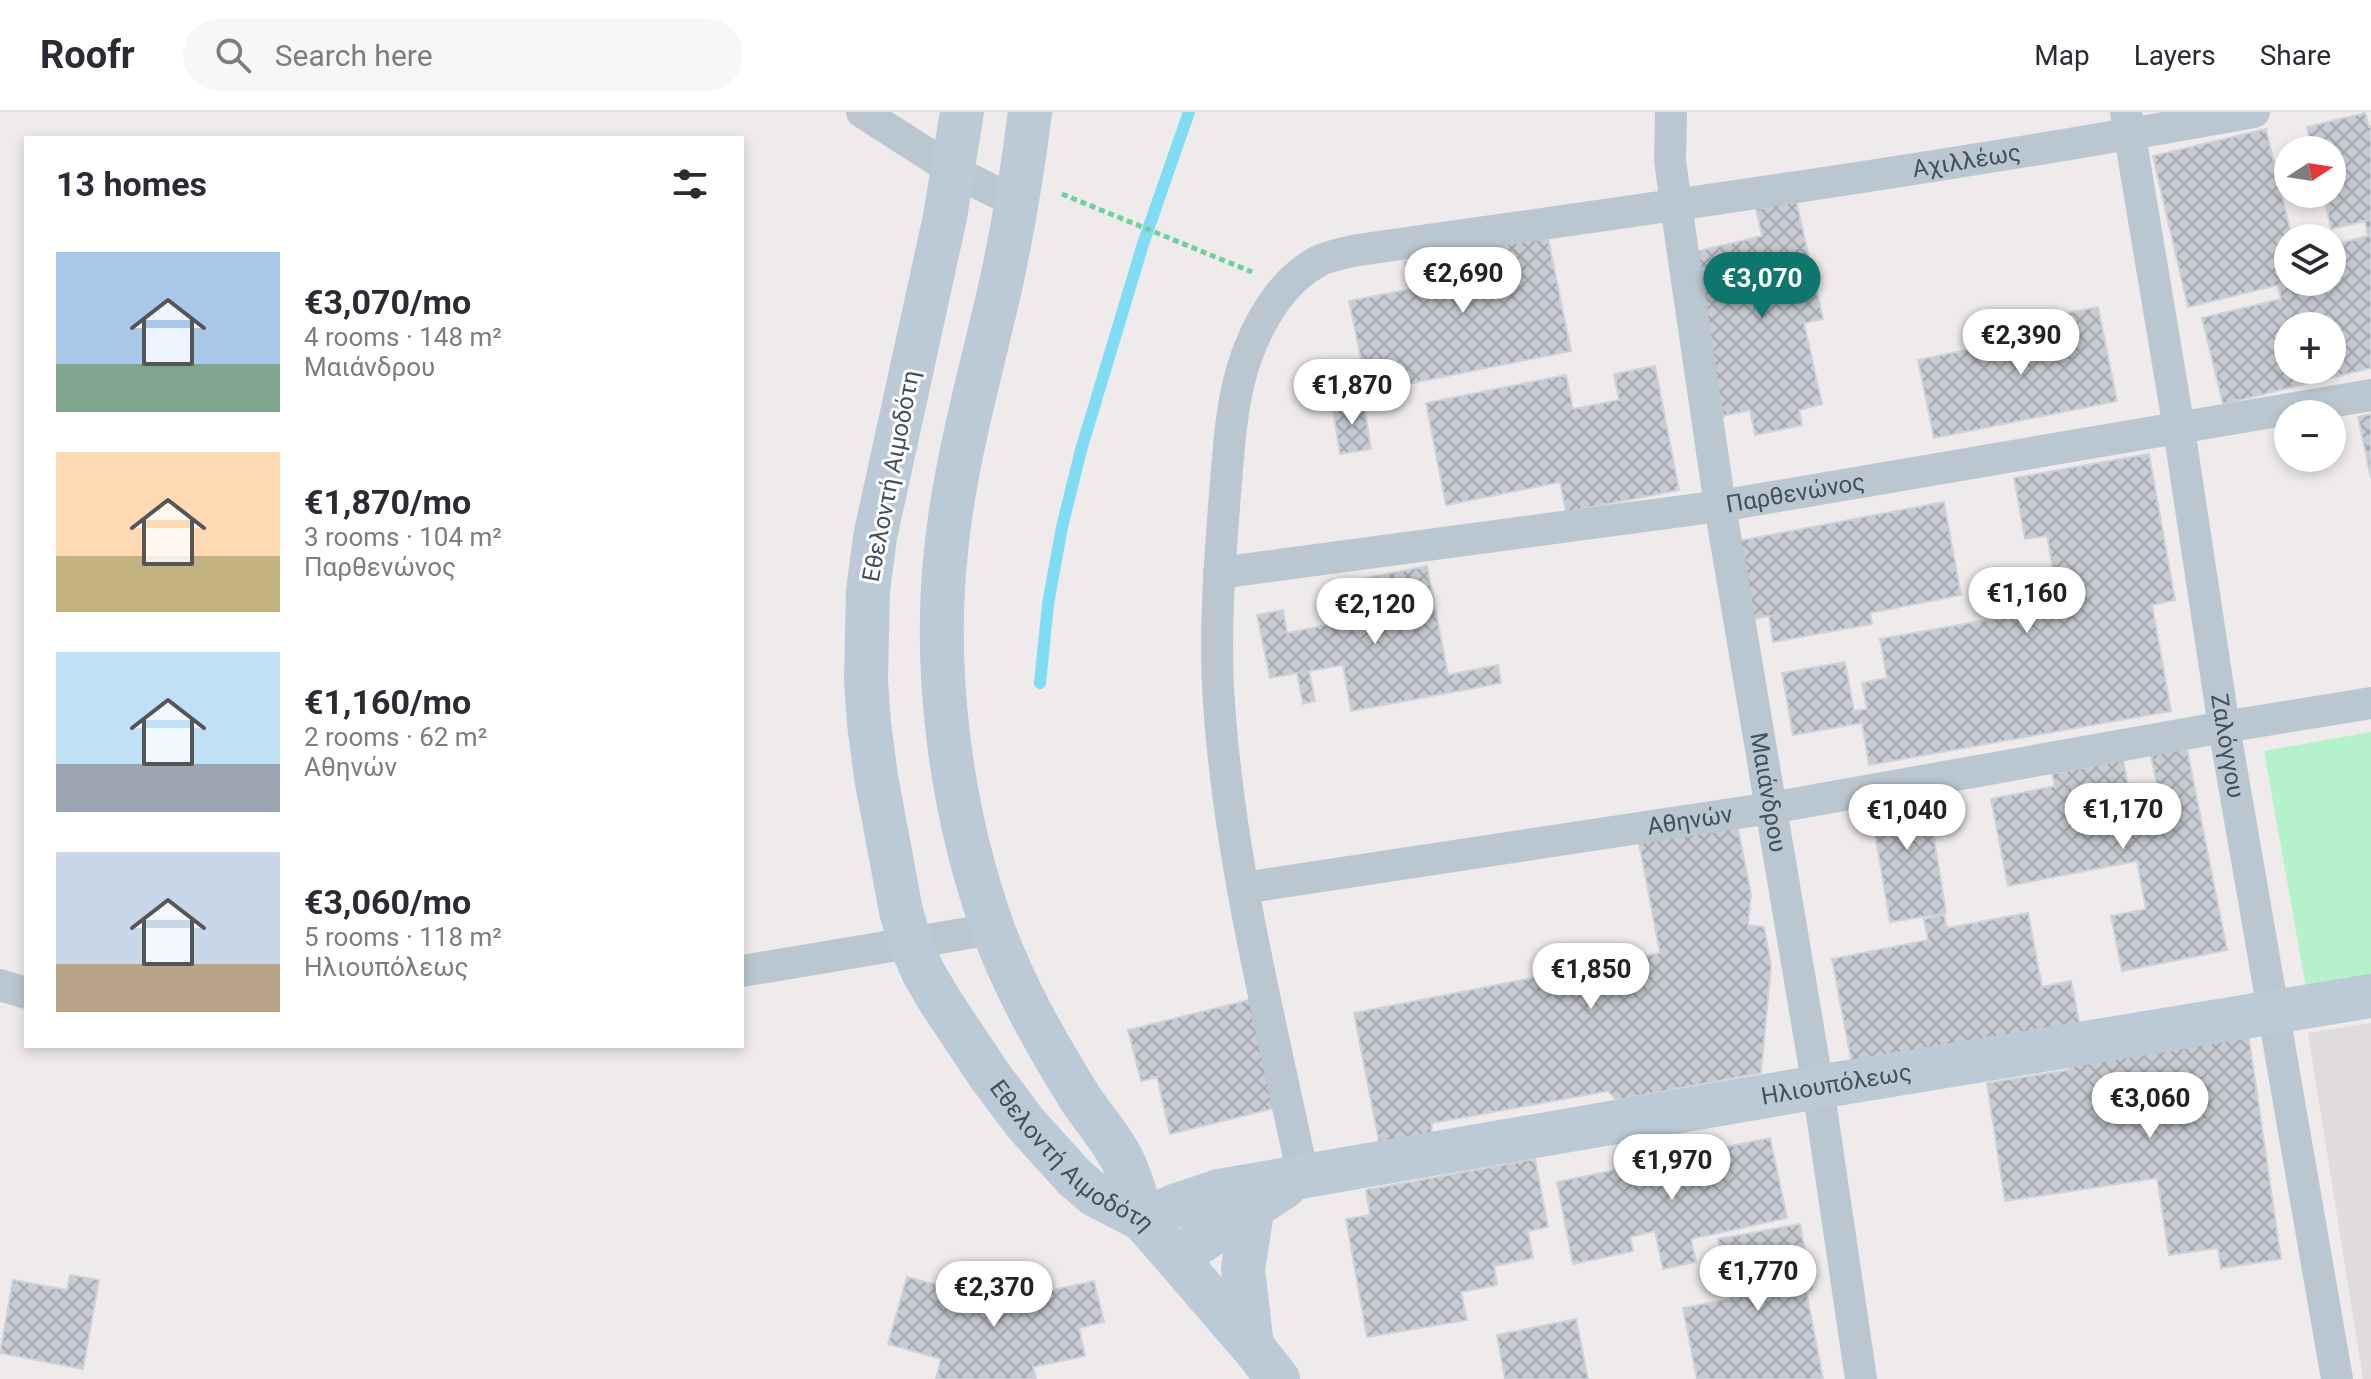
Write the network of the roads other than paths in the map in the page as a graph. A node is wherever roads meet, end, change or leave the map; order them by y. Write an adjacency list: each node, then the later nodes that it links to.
1 (862, 112): 7 (street)
2 (962, 112): 7 (main road, Εθελοντή Αιμοδότη)
3 (1030, 112): 8 (main road, Εθελοντή Αιμοδότη)
4 (1671, 112): 9 (street, Μαιάνδρου)
5 (2254, 112): 6 (street, Αχιλλέως)
6 (2128, 123): 9 (street, Αχιλλέως); 11 (street, Ζαλόγγου)
7 (954, 171): 8 (street); 19 (main road, Εθελοντή Αιμοδότη)
8 (1020, 190): 18 (main road, Εθελοντή Αιμοδότη)
9 (1676, 205): 12 (street, Μαιάνδρου); 13 (street, Αχιλλέως)
10 (2371, 395): 11 (street, Παρθενώνος)
11 (2179, 429): 12 (street, Παρθενώνος); 15 (street, Ζαλόγγου)
12 (1720, 506): 13 (street, Παρθενώνος); 16 (street, Μαιάνδρου)
13 (1219, 573): 17 (street, Αχιλλέως)
14 (2371, 703): 15 (street, Αθηνών)
15 (2224, 727): 16 (street, Αθηνών); 24 (street, Ζαλόγγου)
16 (1771, 808): 17 (street, Αθηνών); 25 (street, Μαιάνδρου)
17 (1243, 888): 26 (street, Αχιλλέως)
18 (993, 929): 19 (street); 28 (main road, Εθελοντή Αιμοδότη)
19 (910, 942): 20 (street); 28 (main road, Εθελοντή Αιμοδότη)
20 (744, 971)
21 (0, 985): 22 (street)
22 (24, 992)
23 (2371, 996): 24 (main road, Ηλιουπόλεως)
24 (2272, 1013): 25 (main road, Ηλιουπόλεως); 32 (street, Ζαλόγγου)
25 (1818, 1087): 26 (main road, Ηλιουπόλεως); 31 (street, Μαιάνδρου)
26 (1303, 1176): 27 (main road, Ηλιουπόλεως); 28 (main road, Ηλιουπόλεως)
27 (1253, 1206): 29 (main road, Ηλιουπόλεως); 30 (main road)
28 (1143, 1220): 29 (main road)
29 (1177, 1257): 30 (main road)
30 (1265, 1362)
31 (1861, 1379)
32 (2337, 1379)

